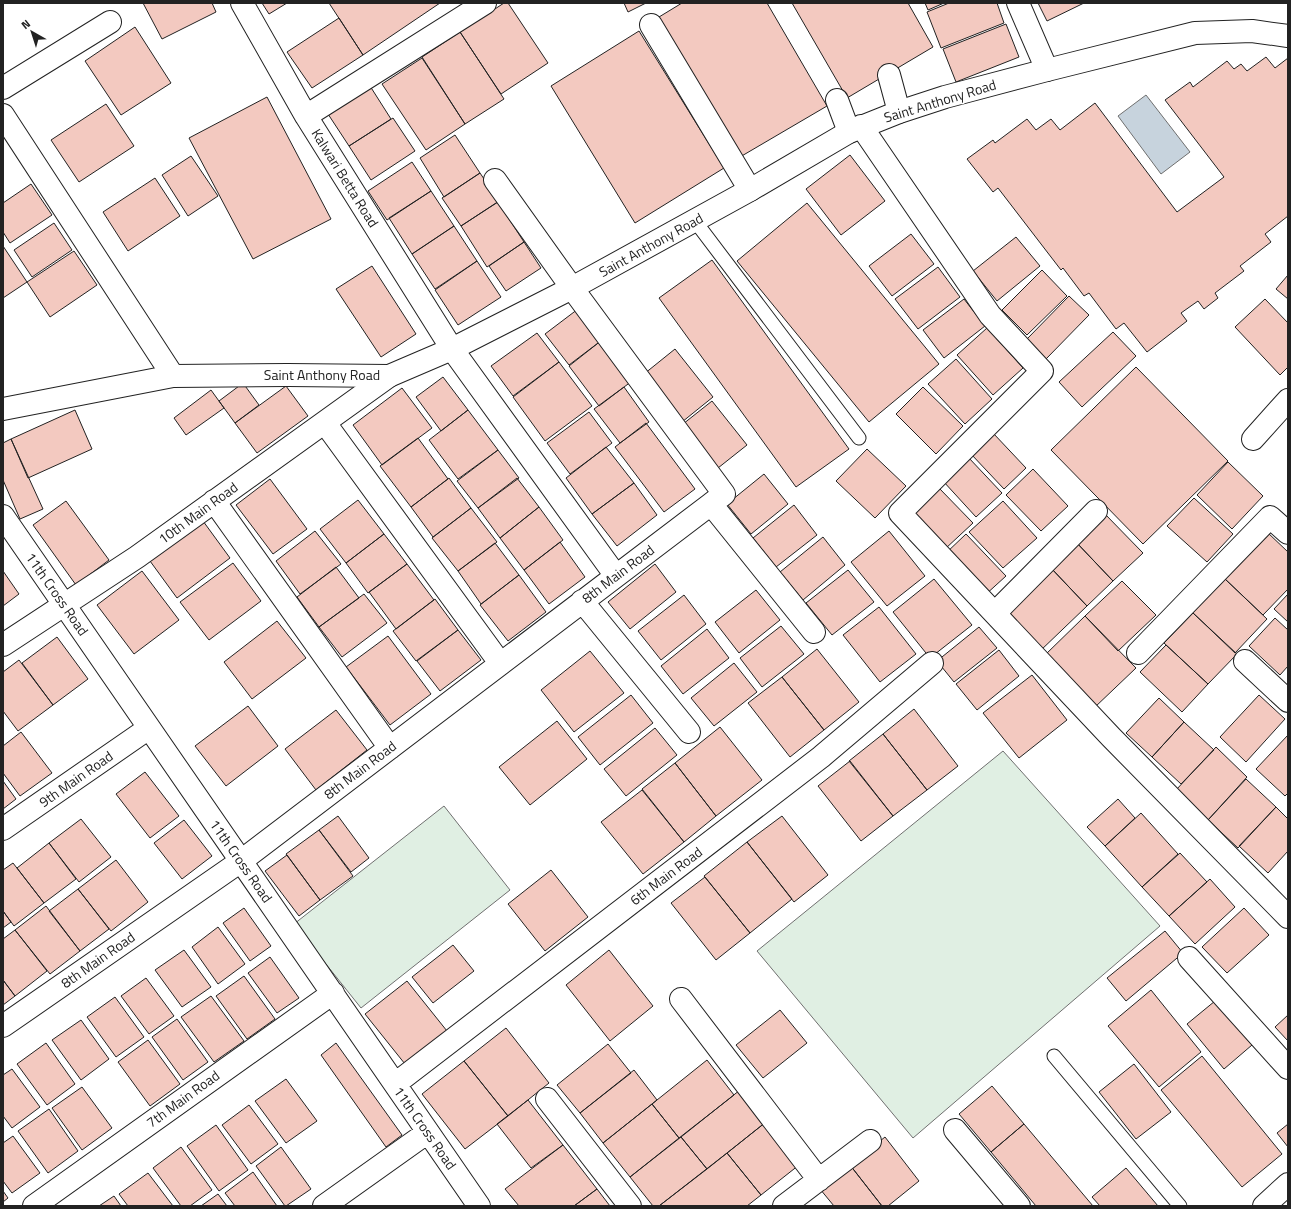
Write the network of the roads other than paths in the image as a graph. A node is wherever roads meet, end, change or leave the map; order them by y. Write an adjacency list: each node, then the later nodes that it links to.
1 (242, 3): 13 (street, Kalwari Betta Road)
2 (485, 3): 13 (street)
3 (1018, 3): 7 (street)
4 (110, 22): 9 (street)
5 (651, 25): 16 (street)
6 (1288, 36): 7 (street, Saint Anthony Road)
7 (1047, 70): 11 (street, Saint Anthony Road)
8 (889, 75): 11 (street)
9 (3, 88)
10 (837, 100): 14 (street)
11 (899, 112): 14 (street, Saint Anthony Road)
12 (3, 115): 20 (street)
13 (306, 116): 19 (street, Kalwari Betta Road)
14 (855, 129): 16 (street, Saint Anthony Road); 35 (street)
15 (495, 180): 18 (street)
16 (750, 190): 17 (street, Saint Anthony Road)
17 (695, 221): 18 (street, Saint Anthony Road); 25 (lane)
18 (572, 288): 19 (street, Saint Anthony Road); 28 (street, 8th Main Road)
19 (452, 349): 21 (street, Saint Anthony Road); 32 (street, Kalwari Betta Road)
20 (173, 376): 21 (street, Saint Anthony Road); 23 (street, Saint Anthony Road)
21 (389, 376): 24 (street, 10th Main Road)
22 (1288, 400): 26 (street)
23 (6, 404)
24 (325, 423): 27 (street, 10th Main Road); 40 (street)
25 (859, 438)
26 (1253, 439)
27 (214, 501): 34 (street, 10th Main Road); 45 (street)
28 (710, 504): 32 (street, 8th Main Road); 36 (street)
29 (1096, 512): 35 (street)
30 (3, 516): 34 (street, 11th Cross Road)
31 (1288, 533): 38 (street)
32 (616, 576): 33 (street, 8th Main Road)
33 (582, 602): 40 (street, 8th Main Road); 44 (street)
34 (64, 604): 37 (street, 10th Main Road); 43 (street, 11th Cross Road)
35 (995, 613): 48 (street)
36 (814, 632)
37 (3, 645)
38 (1138, 653)
39 (1245, 661): 42 (street)
40 (500, 663): 45 (street, 8th Main Road)
41 (932, 663): 55 (street, 6th Main Road)
42 (1288, 701)
43 (149, 728): 46 (street, 9th Main Road); 47 (street, 11th Cross Road)
44 (689, 732)
45 (390, 748): 47 (street, 8th Main Road)
46 (3, 829)
47 (241, 860): 50 (street, 11th Cross Road); 52 (street, 8th Main Road)
48 (1288, 917)
49 (1189, 958): 54 (street)
50 (332, 993): 55 (street, 11th Cross Road); 62 (street, 7th Main Road)
51 (681, 999): 60 (street)
52 (3, 1026)
53 (1054, 1056): 68 (lane)
54 (1288, 1068)
55 (395, 1084): 58 (street, 11th Cross Road)
56 (547, 1099): 65 (street)
57 (955, 1130): 67 (street)
58 (428, 1132): 63 (street); 64 (street, 11th Cross Road)
59 (870, 1141): 60 (street)
60 (819, 1180): 66 (street)
61 (1288, 1184): 69 (street)
62 (34, 1206)
63 (324, 1206)
64 (479, 1206)
65 (630, 1206)
66 (784, 1206)
67 (1019, 1206)
68 (1180, 1206)
69 (1264, 1206)

